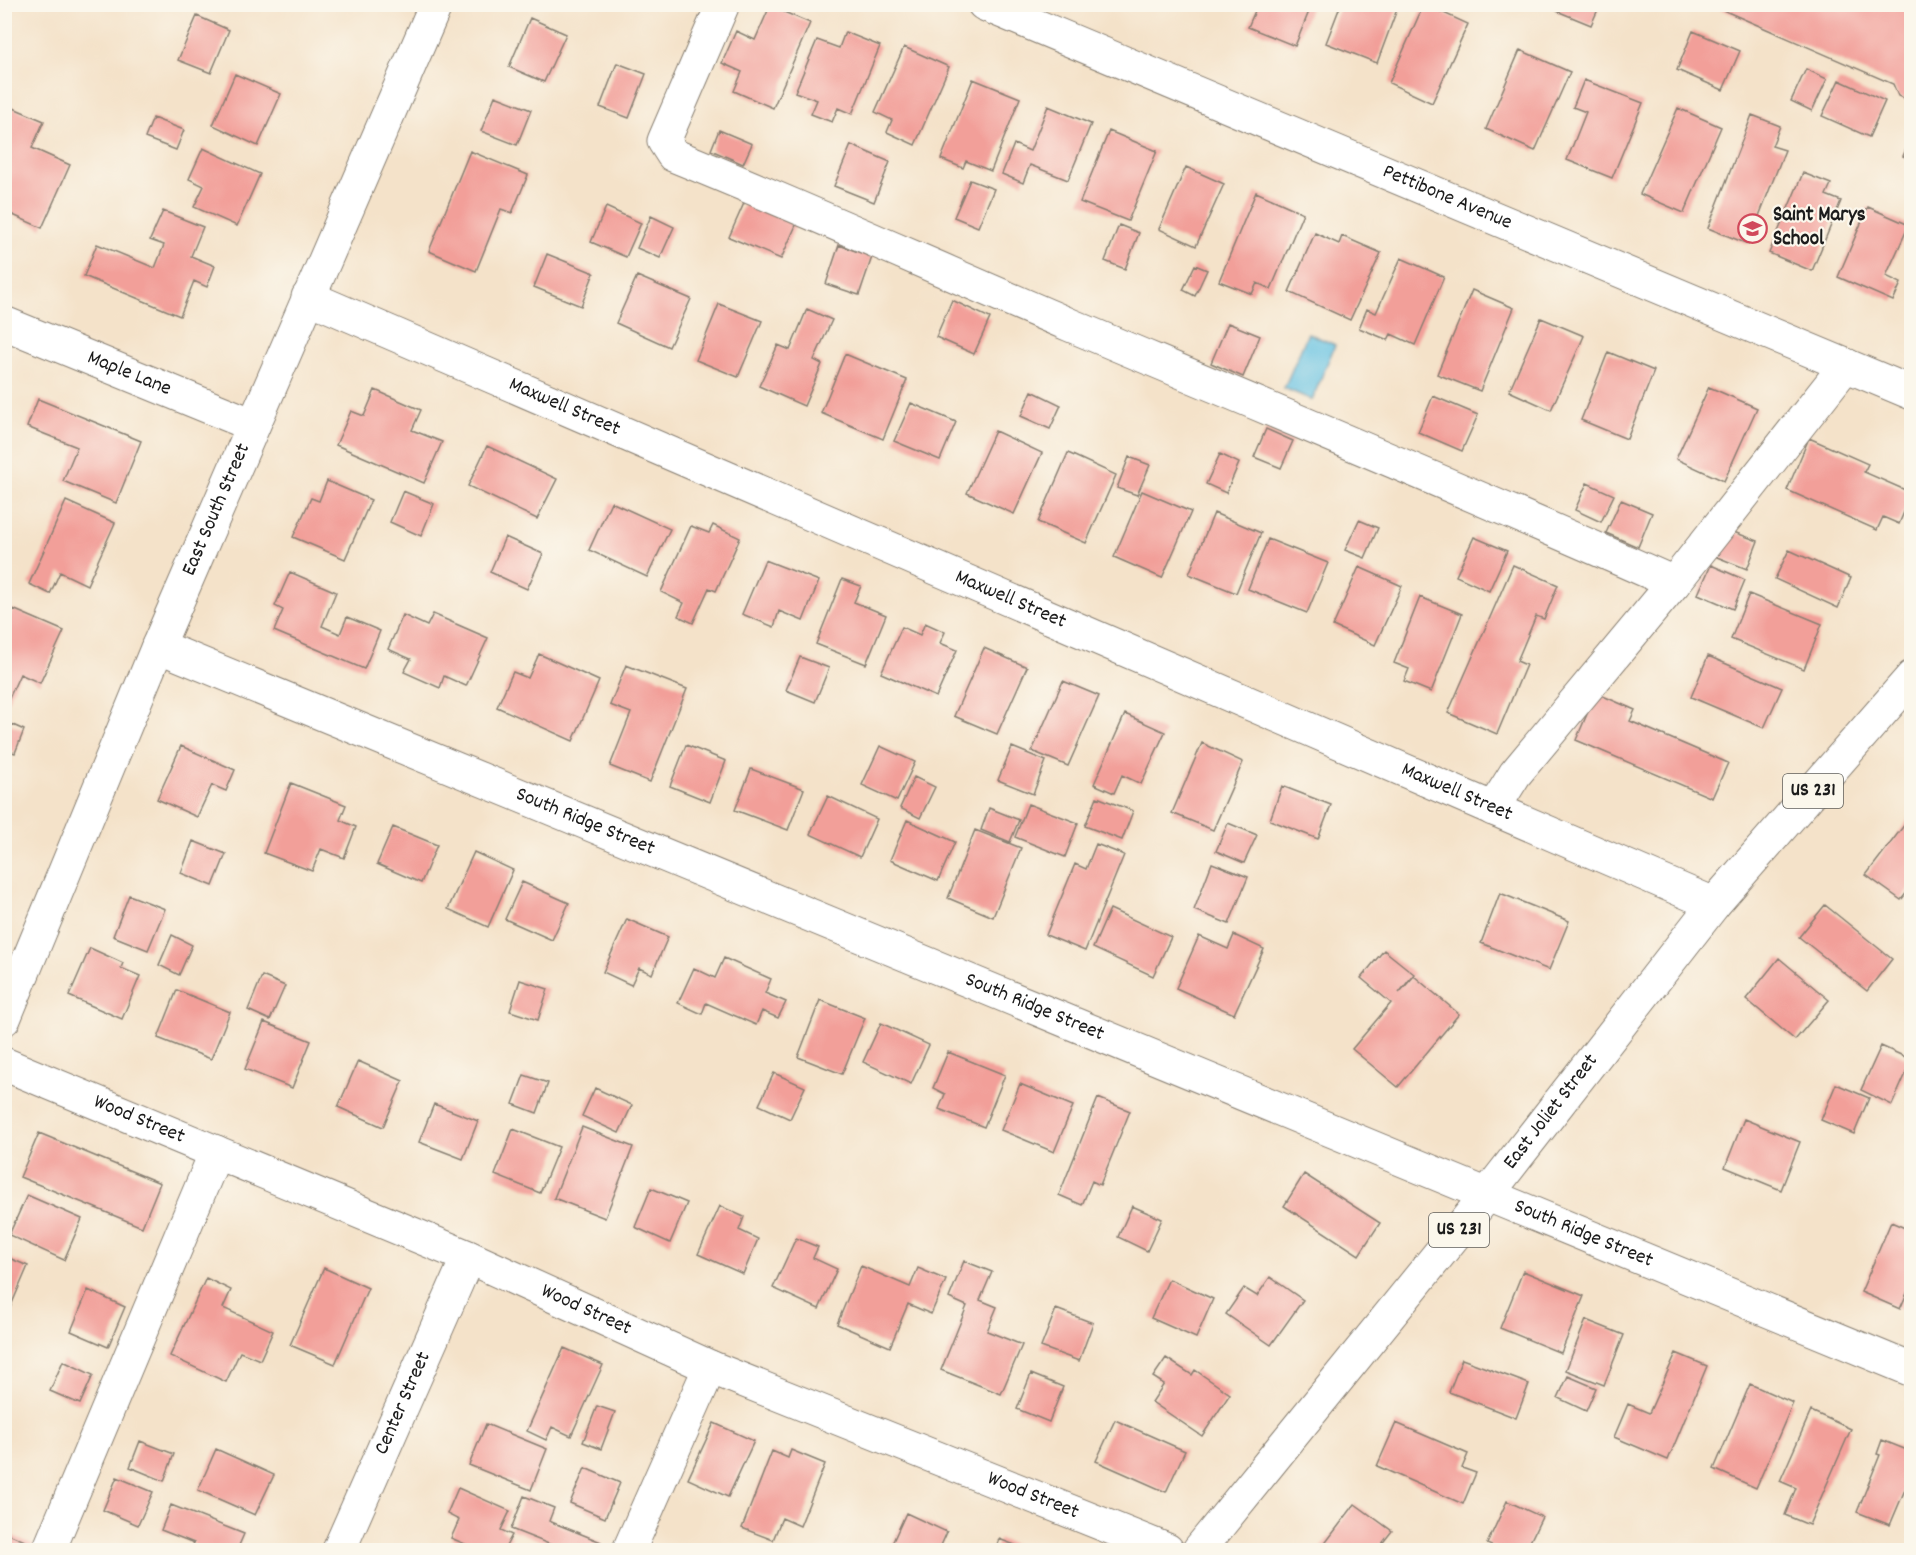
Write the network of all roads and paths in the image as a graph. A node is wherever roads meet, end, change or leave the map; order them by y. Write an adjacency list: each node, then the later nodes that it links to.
1 (436, 4): 4 (street, East South Street)
2 (723, 4): 9 (street)
3 (984, 4): 6 (street, Pettibone Avenue)
4 (308, 297): 8 (street, East South Street); 12 (street, Maxwell Street)
5 (4, 323): 8 (street, Maple Lane)
6 (1846, 365): 7 (street, Pettibone Avenue); 9 (street)
7 (1911, 393)
8 (253, 425): 10 (street, East South Street)
9 (1674, 583): 12 (street)
10 (158, 646): 14 (street, East South Street); 17 (street, South Ridge Street)
11 (1911, 677): 13 (street, East Joliet Street / US 231)
12 (1493, 809): 13 (street, Maxwell Street)
13 (1714, 904): 17 (street, East Joliet Street / US 231)
14 (4, 1019)
15 (4, 1064): 16 (street, Wood Street)
16 (216, 1152): 18 (street, Wood Street); 21 (street)
17 (1487, 1196): 20 (street, South Ridge Street); 25 (street, East Joliet Street / US 231)
18 (468, 1257): 19 (street, Wood Street); 22 (street, Center Street)
19 (710, 1367): 23 (street); 24 (street, Wood Street)
20 (1911, 1370)
21 (49, 1551)
22 (339, 1551)
23 (629, 1551)
24 (1167, 1551)
25 (1199, 1551)

